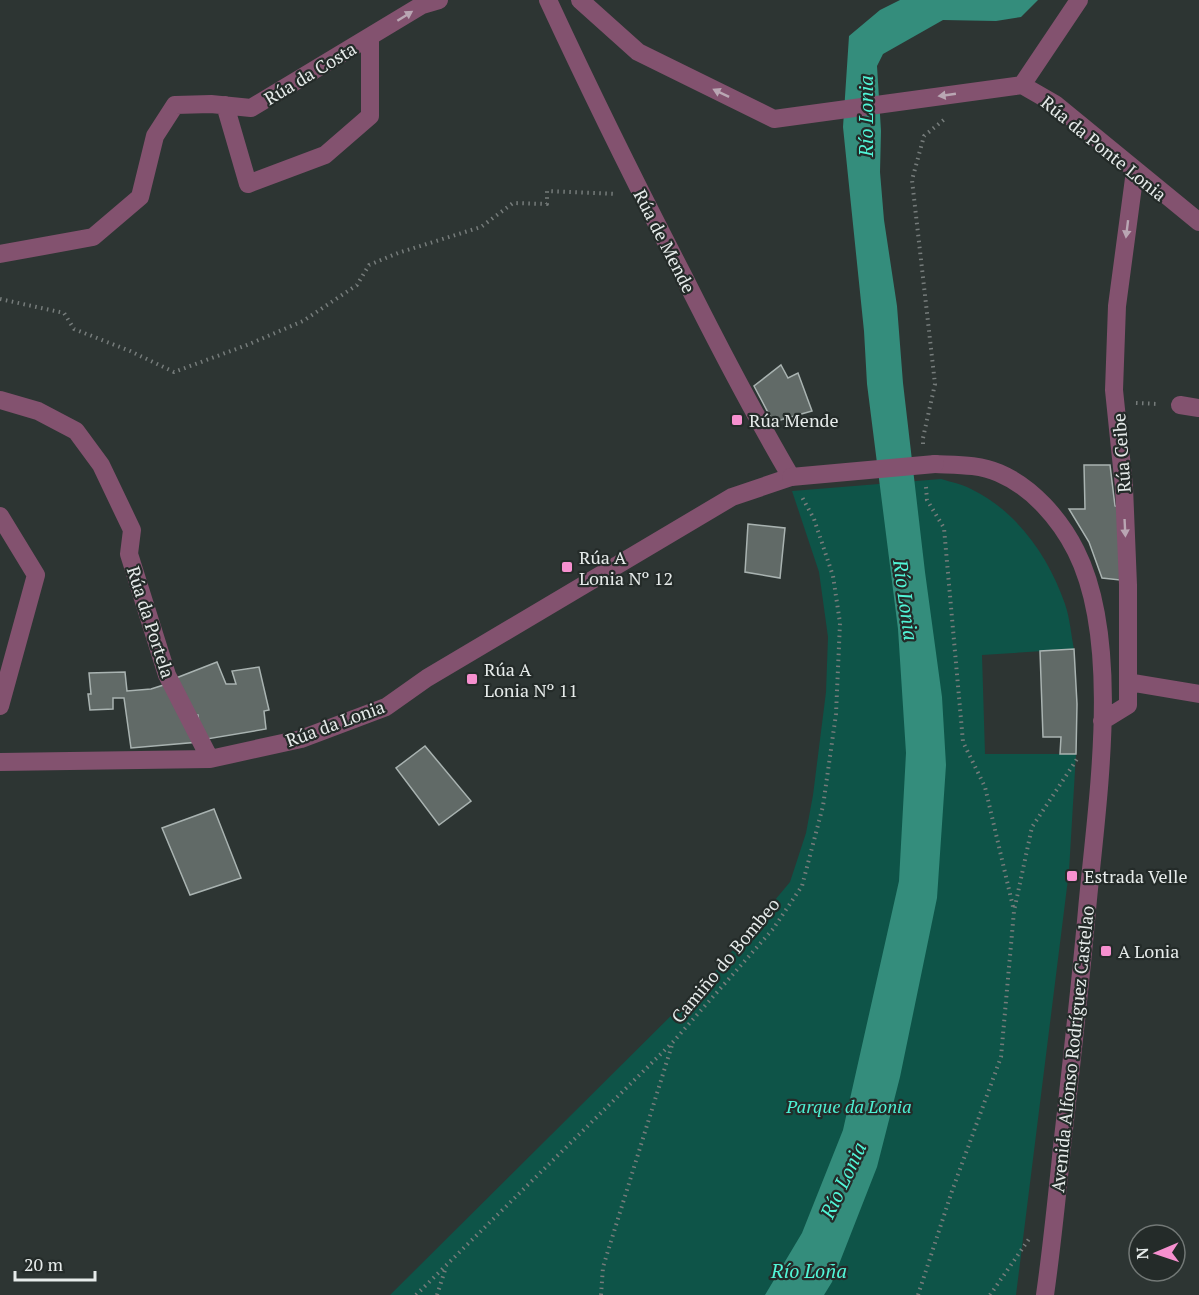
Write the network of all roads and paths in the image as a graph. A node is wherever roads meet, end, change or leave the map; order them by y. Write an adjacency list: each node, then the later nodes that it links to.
1 (439, 0): 5 (street, Rúa da Costa, one-way to 1)
2 (548, 0): 9 (street, Rúa de Mende)
3 (580, 0): 6 (street, one-way to 3)
4 (1079, 0): 6 (street)
5 (370, 38): 7 (street, Rúa da Costa); 7 (street)
6 (1014, 86): 8 (street, Rúa da Ponte Lonia)
7 (225, 105): 11 (street, Rúa da Costa)
8 (1135, 171): 10 (street, Rúa da Ponte Lonia); 14 (street, Rúa Ceibe, one-way to 14)
9 (642, 196): 12 (path); 17 (street, Rúa de Mende)
10 (1199, 222)
11 (0, 254)
12 (0, 299)
13 (0, 400): 23 (street, Rúa da Portela)
14 (1117, 402): 15 (path); 19 (street, Rúa Ceibe, one-way to 19)
15 (1180, 405): 16 (street)
16 (1199, 408)
17 (792, 477): 22 (street, Avenida Alfonso Rodríguez Castelao, bridge); 23 (street, Rúa da Lonia); 25 (path, Camiño do Bombeo)
18 (0, 516): 21 (street)
19 (1128, 682): 20 (street); 22 (street, Rúa Ceibe)
20 (1199, 694)
21 (0, 706)
22 (1102, 720): 31 (path); 33 (street, Avenida Alfonso Rodríguez Castelao)
23 (210, 759): 24 (street, Rúa da Lonia)
24 (0, 762)
25 (673, 1042): 27 (path, Camiño do Bombeo); 30 (path)
26 (1030, 1239): 32 (path)
27 (447, 1264): 28 (path, Camiño do Bombeo); 29 (path)
28 (416, 1295)
29 (437, 1295)
30 (602, 1295)
31 (918, 1295)
32 (990, 1295)
33 (1045, 1295)

